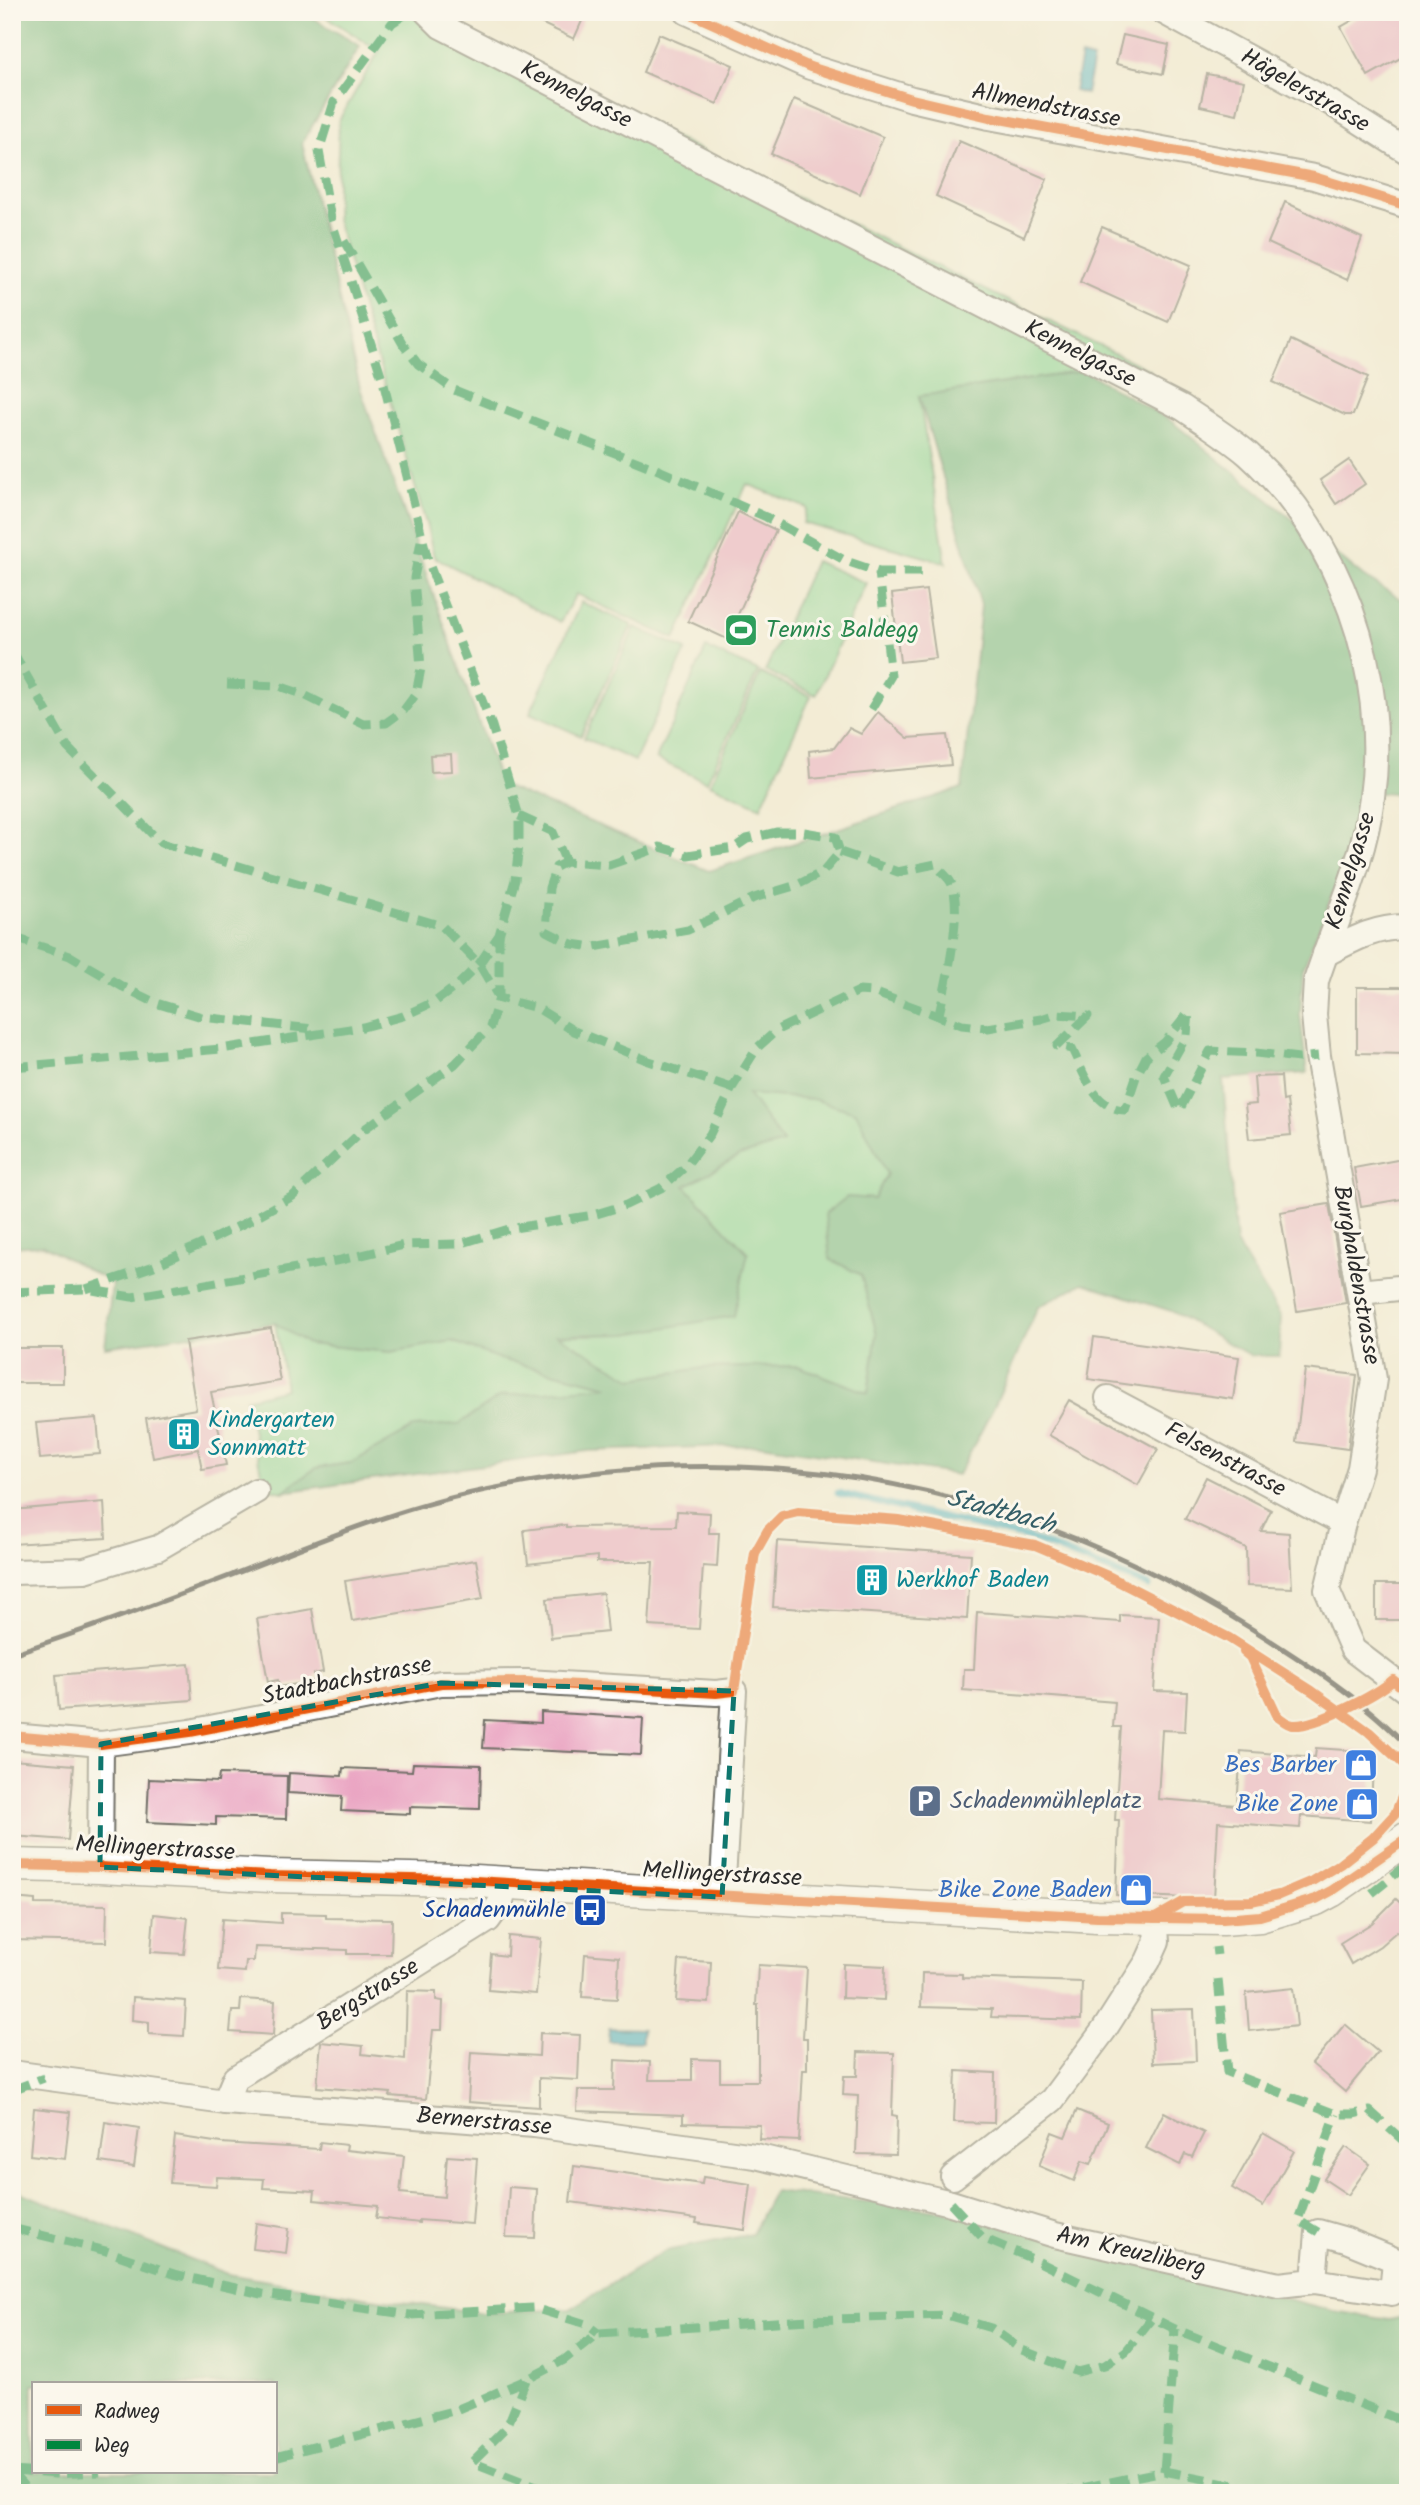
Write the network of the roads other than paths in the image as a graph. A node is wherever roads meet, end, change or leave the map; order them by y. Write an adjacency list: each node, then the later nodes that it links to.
1 (427, 12): 7 (street, Kennelgasse)
2 (687, 12): 5 (street, Allmendstrasse)
3 (1164, 12): 4 (street, Hägelerstrasse)
4 (1408, 152)
5 (1408, 206)
6 (1408, 927): 7 (street)
7 (1325, 954): 9 (street, Burghaldenstrasse)
8 (1408, 1287): 9 (street)
9 (1360, 1292): 12 (street, Burghaldenstrasse)
10 (1108, 1398): 12 (street, Felsenstrasse)
11 (256, 1491): 13 (street)
12 (1343, 1522): 14 (street, Burghaldenstrasse)
13 (12, 1572)
14 (1408, 1692)
15 (12, 1736): 16 (street, Stadtbachstrasse)
16 (101, 1744): 19 (street); 21 (street, Stadtbachstrasse)
17 (1408, 1838): 22 (main road, Mellingerstrasse)
18 (12, 1865): 19 (main road, Mellingerstrasse)
19 (100, 1867): 20 (main road, Mellingerstrasse)
20 (505, 1883): 21 (main road, Mellingerstrasse); 24 (street, Bergstrasse)
21 (722, 1896): 22 (main road, Mellingerstrasse)
22 (1155, 1919): 25 (street)
23 (12, 2073): 24 (street, Bernerstrasse)
24 (225, 2102): 26 (street, Bernerstrasse)
25 (953, 2177)
26 (951, 2203): 27 (street, Am Kreuzliberg)
27 (1314, 2281)

